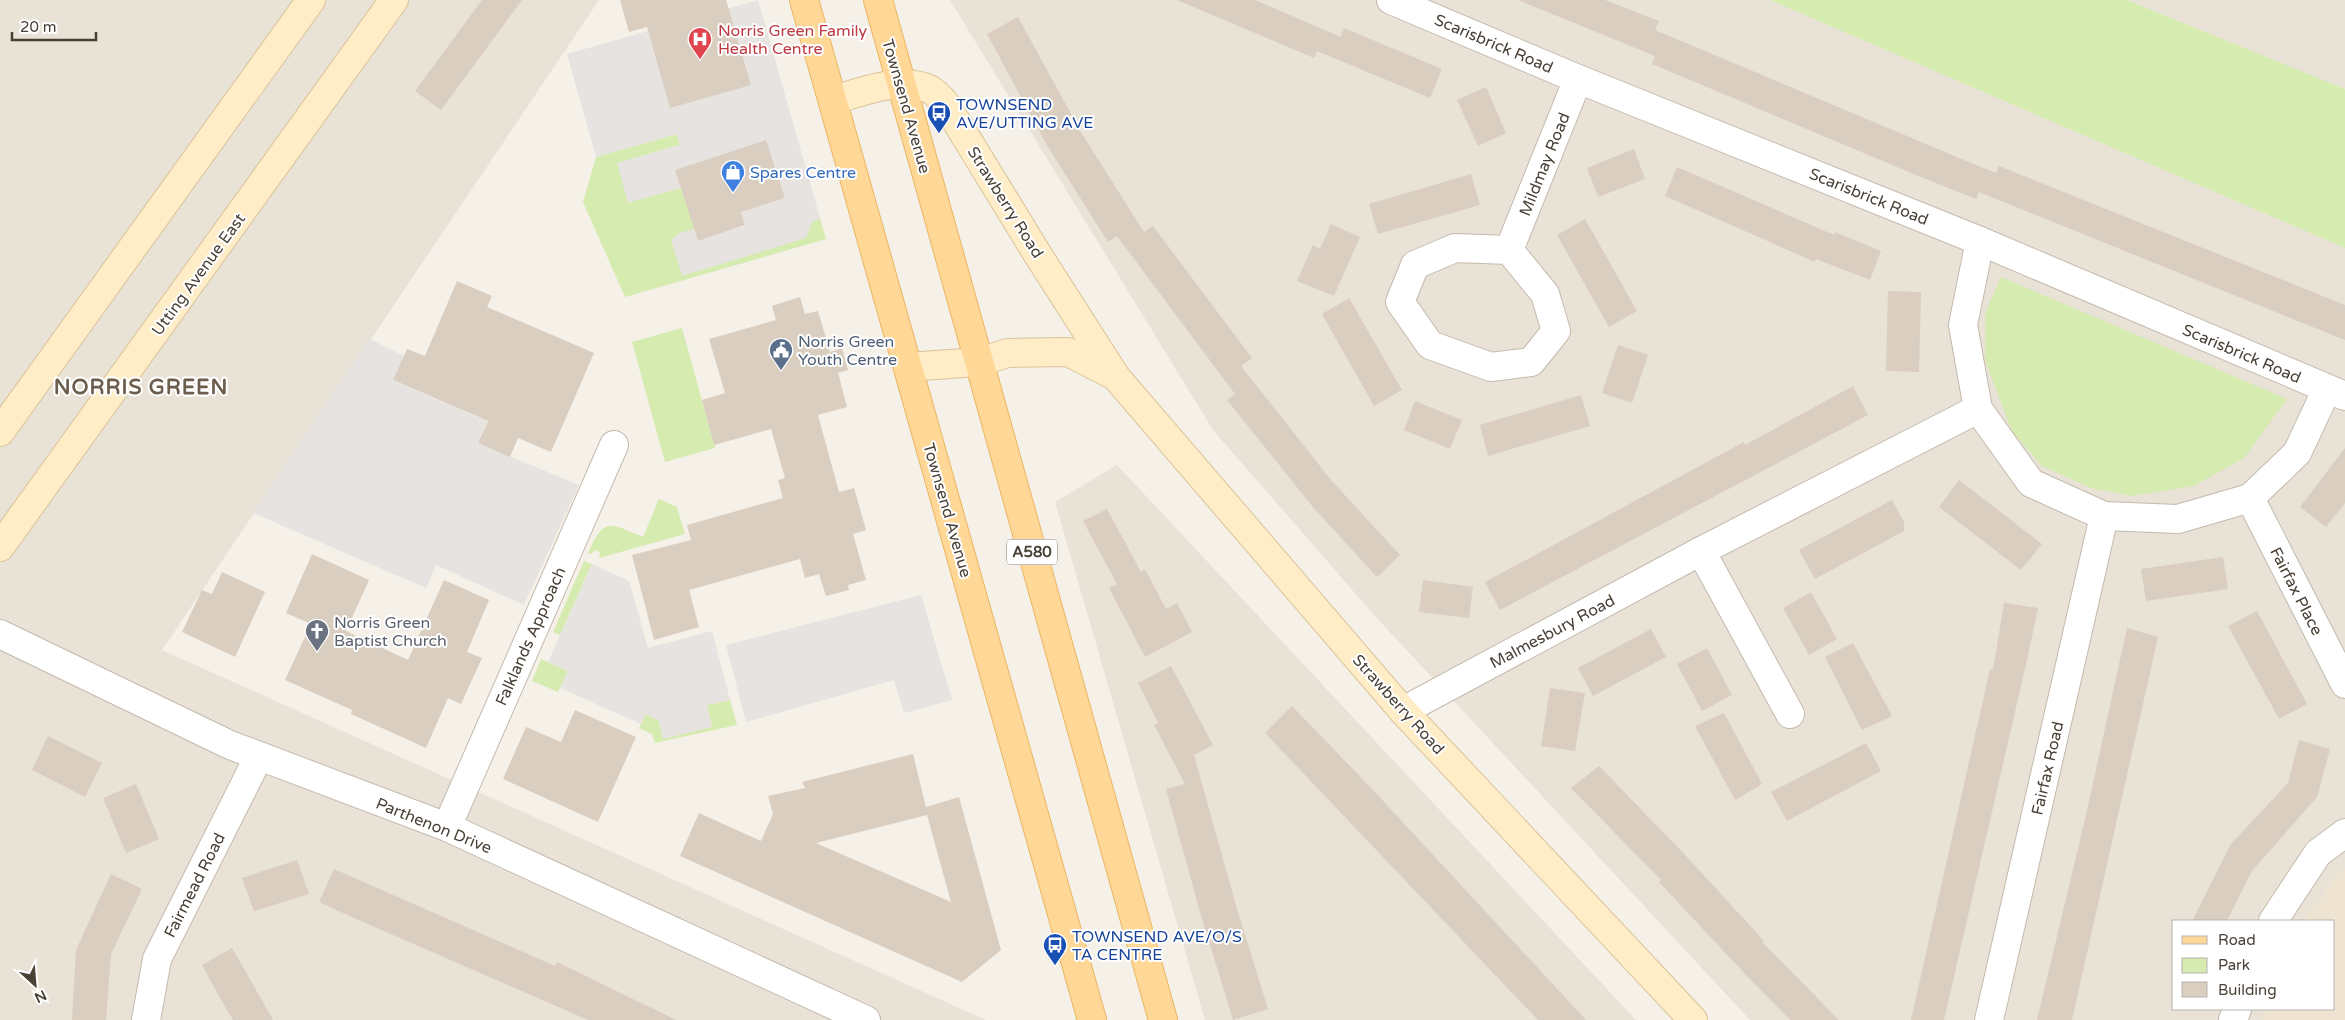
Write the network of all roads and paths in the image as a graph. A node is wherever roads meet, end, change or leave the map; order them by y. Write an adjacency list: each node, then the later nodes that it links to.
1 (311, 0): 16 (main road)
2 (394, 0): 20 (main road, Utting Avenue East)
3 (804, 0): 8 (main road, Townsend Avenue)
4 (878, 0): 7 (main road, Townsend Avenue / A580)
5 (1391, 0): 6 (street, Scarisbrick Road)
6 (1578, 79): 9 (street, Scarisbrick Road); 10 (street, Mildmay Road)
7 (900, 84): 8 (main road, Strawberry Road); 11 (main road, Townsend Avenue / A580); 13 (main road, Strawberry Road)
8 (833, 100): 12 (main road, Townsend Avenue)
9 (1980, 241): 14 (street, Scarisbrick Road); 15 (street)
10 (1509, 250): 10 (street)
11 (978, 362): 12 (main road, Strawberry Road); 13 (main road, Strawberry Road); 33 (main road, Townsend Avenue / A580)
12 (908, 367): 32 (main road, Townsend Avenue)
13 (1116, 377): 24 (main road, Strawberry Road)
14 (2336, 393): 18 (street)
15 (1978, 408): 19 (street); 21 (street, Malmesbury Road)
16 (0, 432)
17 (614, 445): 27 (street, Falklands Approach)
18 (2250, 498): 19 (street); 23 (street, Fairfax Place)
19 (2104, 516): 35 (street, Fairfax Road)
20 (0, 547)
21 (1702, 551): 24 (street, Malmesbury Road); 25 (street)
22 (0, 634): 26 (street, Parthenon Drive)
23 (2345, 684)
24 (1403, 711): 34 (main road, Strawberry Road)
25 (1790, 714)
26 (259, 756): 27 (street, Parthenon Drive); 30 (street, Fairmead Road)
27 (447, 827): 31 (street, Parthenon Drive)
28 (2345, 833): 29 (street)
29 (2273, 920)
30 (146, 1020)
31 (866, 1020)
32 (1092, 1020)
33 (1164, 1020)
34 (1693, 1020)
35 (1989, 1020)

